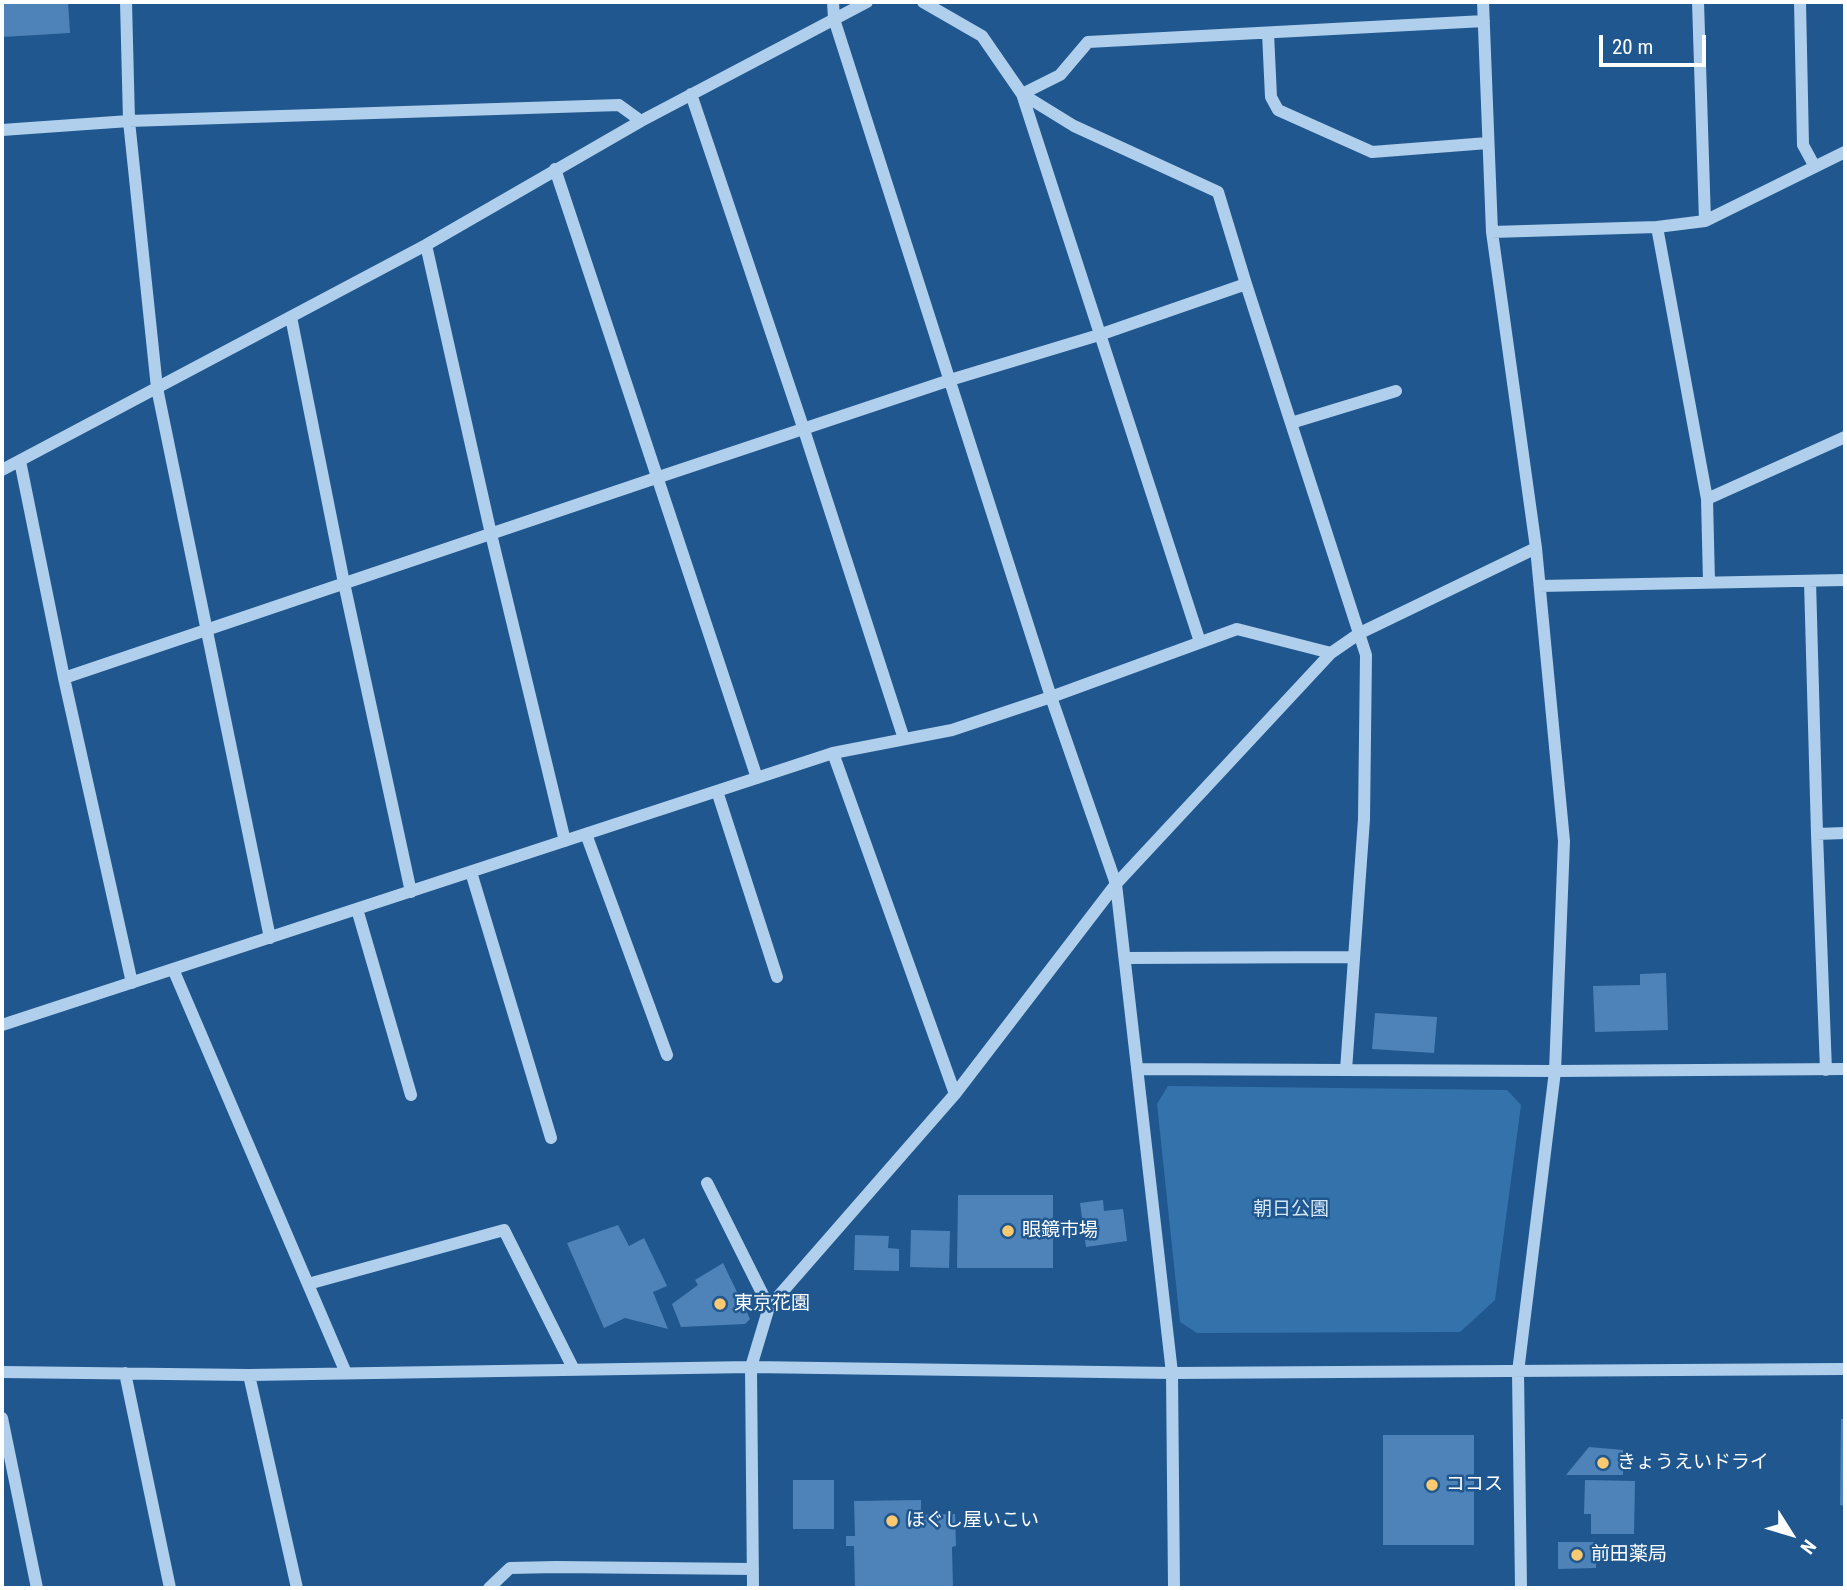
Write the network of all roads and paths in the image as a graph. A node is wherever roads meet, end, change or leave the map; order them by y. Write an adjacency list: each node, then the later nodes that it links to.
1 (126, 2): 13 (street)
2 (832, 2): 8 (street)
3 (867, 2): 8 (street)
4 (923, 2): 12 (street)
5 (1483, 2): 9 (street)
6 (1698, 2): 20 (street)
7 (1800, 2): 18 (street)
8 (834, 19): 11 (street); 27 (street)
9 (1484, 21): 10 (street); 16 (street)
10 (1269, 33): 12 (street); 16 (street)
11 (691, 94): 14 (street); 31 (street)
12 (1022, 94): 24 (street); 26 (street)
13 (129, 121): 14 (street); 15 (street); 28 (street)
14 (641, 121): 19 (street)
15 (2, 130)
16 (1488, 143): 22 (street)
17 (1845, 152): 18 (street)
18 (1815, 167): 20 (street)
19 (555, 169): 23 (street); 35 (street)
20 (1705, 221): 21 (street)
21 (1657, 227): 22 (street); 36 (street)
22 (1492, 232): 38 (street)
23 (426, 245): 25 (street); 37 (street)
24 (1245, 284): 26 (street); 30 (street)
25 (291, 317): 28 (street); 42 (street)
26 (1099, 335): 27 (street); 46 (street)
27 (950, 380): 31 (street); 49 (street)
28 (157, 388): 33 (street); 44 (street)
29 (1396, 391): 30 (street)
30 (1291, 422): 45 (street)
31 (804, 430): 35 (street); 50 (street)
32 (1845, 437): 36 (street)
33 (20, 461): 34 (street); 48 (street)
34 (2, 470)
35 (656, 478): 37 (street); 52 (street)
36 (1707, 499): 41 (street)
37 (491, 534): 42 (street); 57 (street)
38 (1536, 548): 43 (street); 45 (street)
39 (1845, 580): 40 (street)
40 (1810, 581): 41 (street); 56 (street)
41 (1709, 582): 43 (street)
42 (344, 583): 44 (street); 60 (street)
43 (1540, 586): 74 (street)
44 (206, 630): 48 (street); 62 (street)
45 (1360, 633): 47 (street); 63 (street)
46 (1200, 642): 47 (street); 49 (street)
47 (1331, 653): 59 (street)
48 (64, 678): 67 (street)
49 (1051, 697): 50 (street); 59 (street)
50 (904, 738): 51 (street)
51 (832, 753): 52 (street); 75 (street)
52 (757, 778): 53 (street)
53 (718, 791): 55 (street); 66 (street)
54 (1845, 833): 56 (street)
55 (586, 834): 57 (street); 69 (street)
56 (1817, 834): 73 (street)
57 (565, 841): 58 (street)
58 (471, 872): 60 (street); 77 (street)
59 (1116, 884): 64 (street); 75 (street)
60 (411, 892): 61 (street)
61 (357, 909): 62 (street); 76 (street)
62 (270, 938): 65 (street)
63 (1354, 957): 64 (street); 72 (street)
64 (1125, 958): 70 (street)
65 (173, 969): 67 (street); 79 (street)
66 (777, 977)
67 (132, 983): 68 (street)
68 (2, 1026)
69 (667, 1055)
70 (1137, 1069): 72 (street); 88 (street)
71 (1845, 1069): 73 (street)
72 (1346, 1070): 74 (street)
73 (1826, 1070): 74 (street)
74 (1555, 1071): 85 (street)
75 (955, 1094): 80 (street)
76 (411, 1095)
77 (551, 1138)
78 (707, 1184): 80 (street)
79 (308, 1284): 83 (street); 87 (street)
80 (769, 1307): 81 (street)
81 (751, 1367): 83 (street); 88 (street); 92 (street)
82 (1845, 1369): 85 (street)
83 (574, 1370): 87 (street)
84 (2, 1372): 86 (street)
85 (1518, 1372): 88 (street); 99 (street)
86 (125, 1373): 89 (street); 94 (street)
87 (345, 1373): 89 (street)
88 (1172, 1373): 98 (street)
89 (250, 1375): 95 (street)
90 (2, 1418): 91 (street)
91 (5, 1449): 93 (street)
92 (753, 1569): 96 (street); 97 (street)
93 (37, 1588)
94 (170, 1588)
95 (297, 1588)
96 (489, 1588)
97 (753, 1588)
98 (1174, 1588)
99 (1521, 1588)

